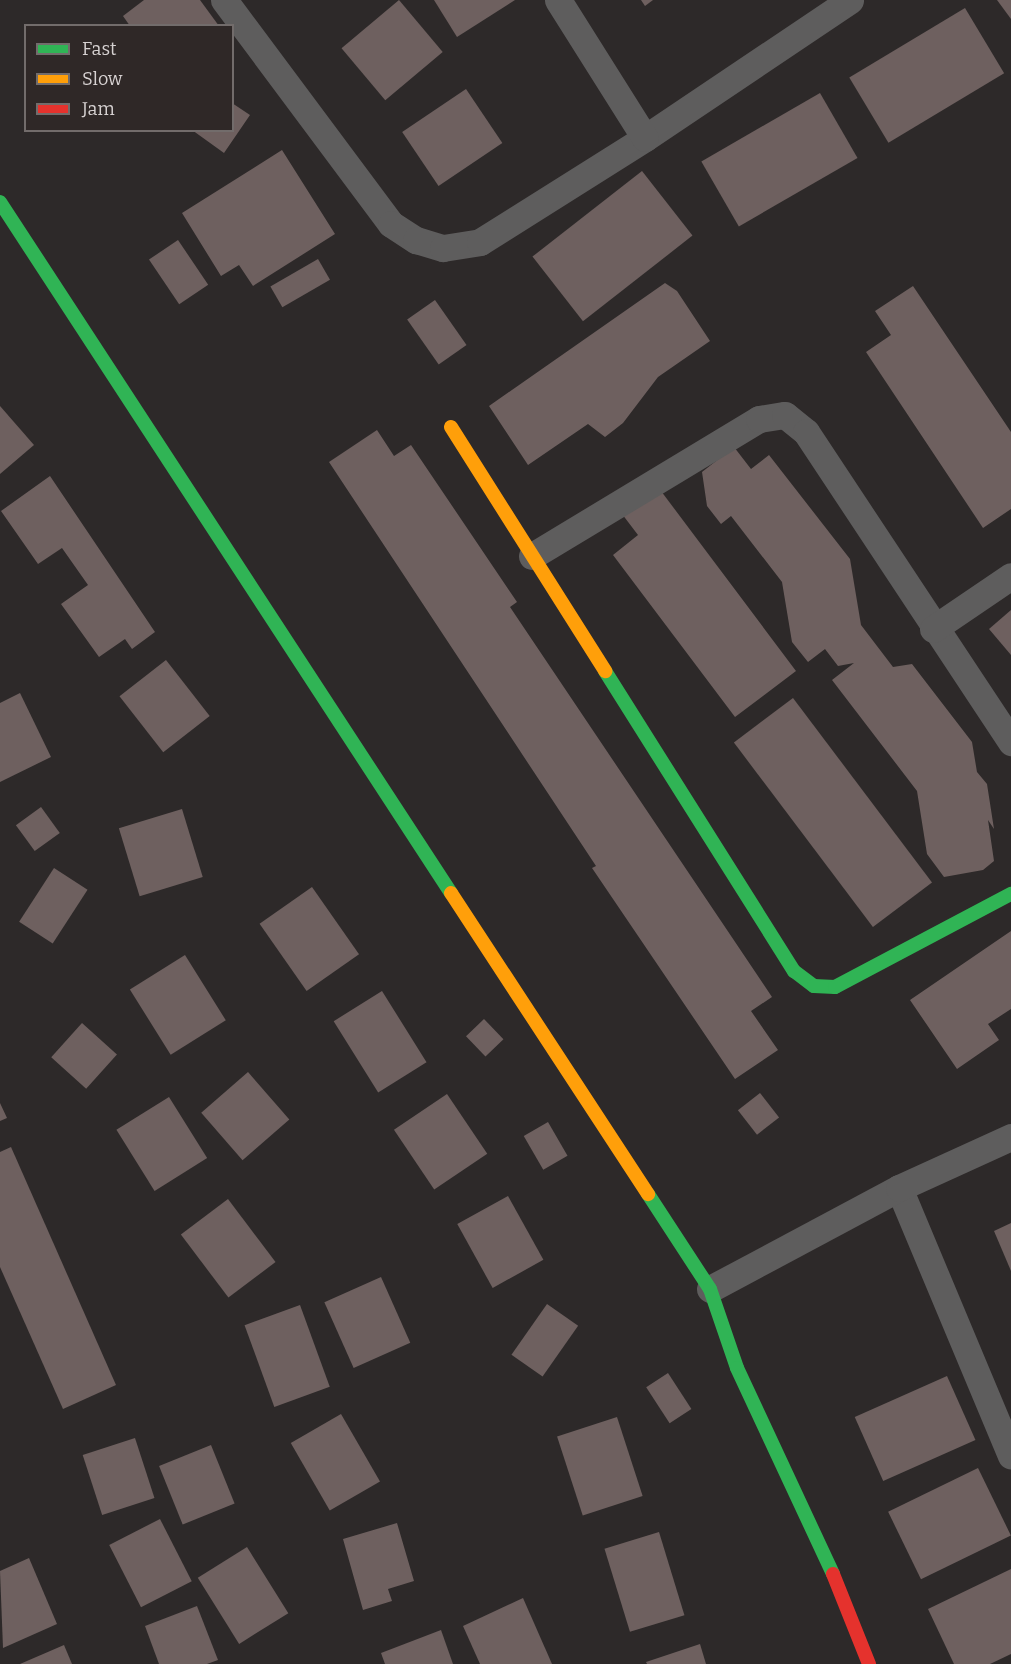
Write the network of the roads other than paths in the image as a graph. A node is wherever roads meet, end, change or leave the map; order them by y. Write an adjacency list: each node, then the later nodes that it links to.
1 (224, 0): 4 (street)
2 (558, 0): 4 (street)
3 (850, 0): 4 (street)
4 (645, 138)
5 (0, 202): 14 (street)
6 (451, 427): 7 (street)
7 (532, 556): 9 (street); 11 (street)
8 (1011, 576): 9 (street)
9 (933, 629): 10 (street)
10 (1011, 742)
11 (1011, 894)
12 (1011, 1137): 13 (street)
13 (899, 1188): 14 (street); 15 (street)
14 (710, 1289): 16 (street)
15 (1011, 1456)
16 (869, 1664)

